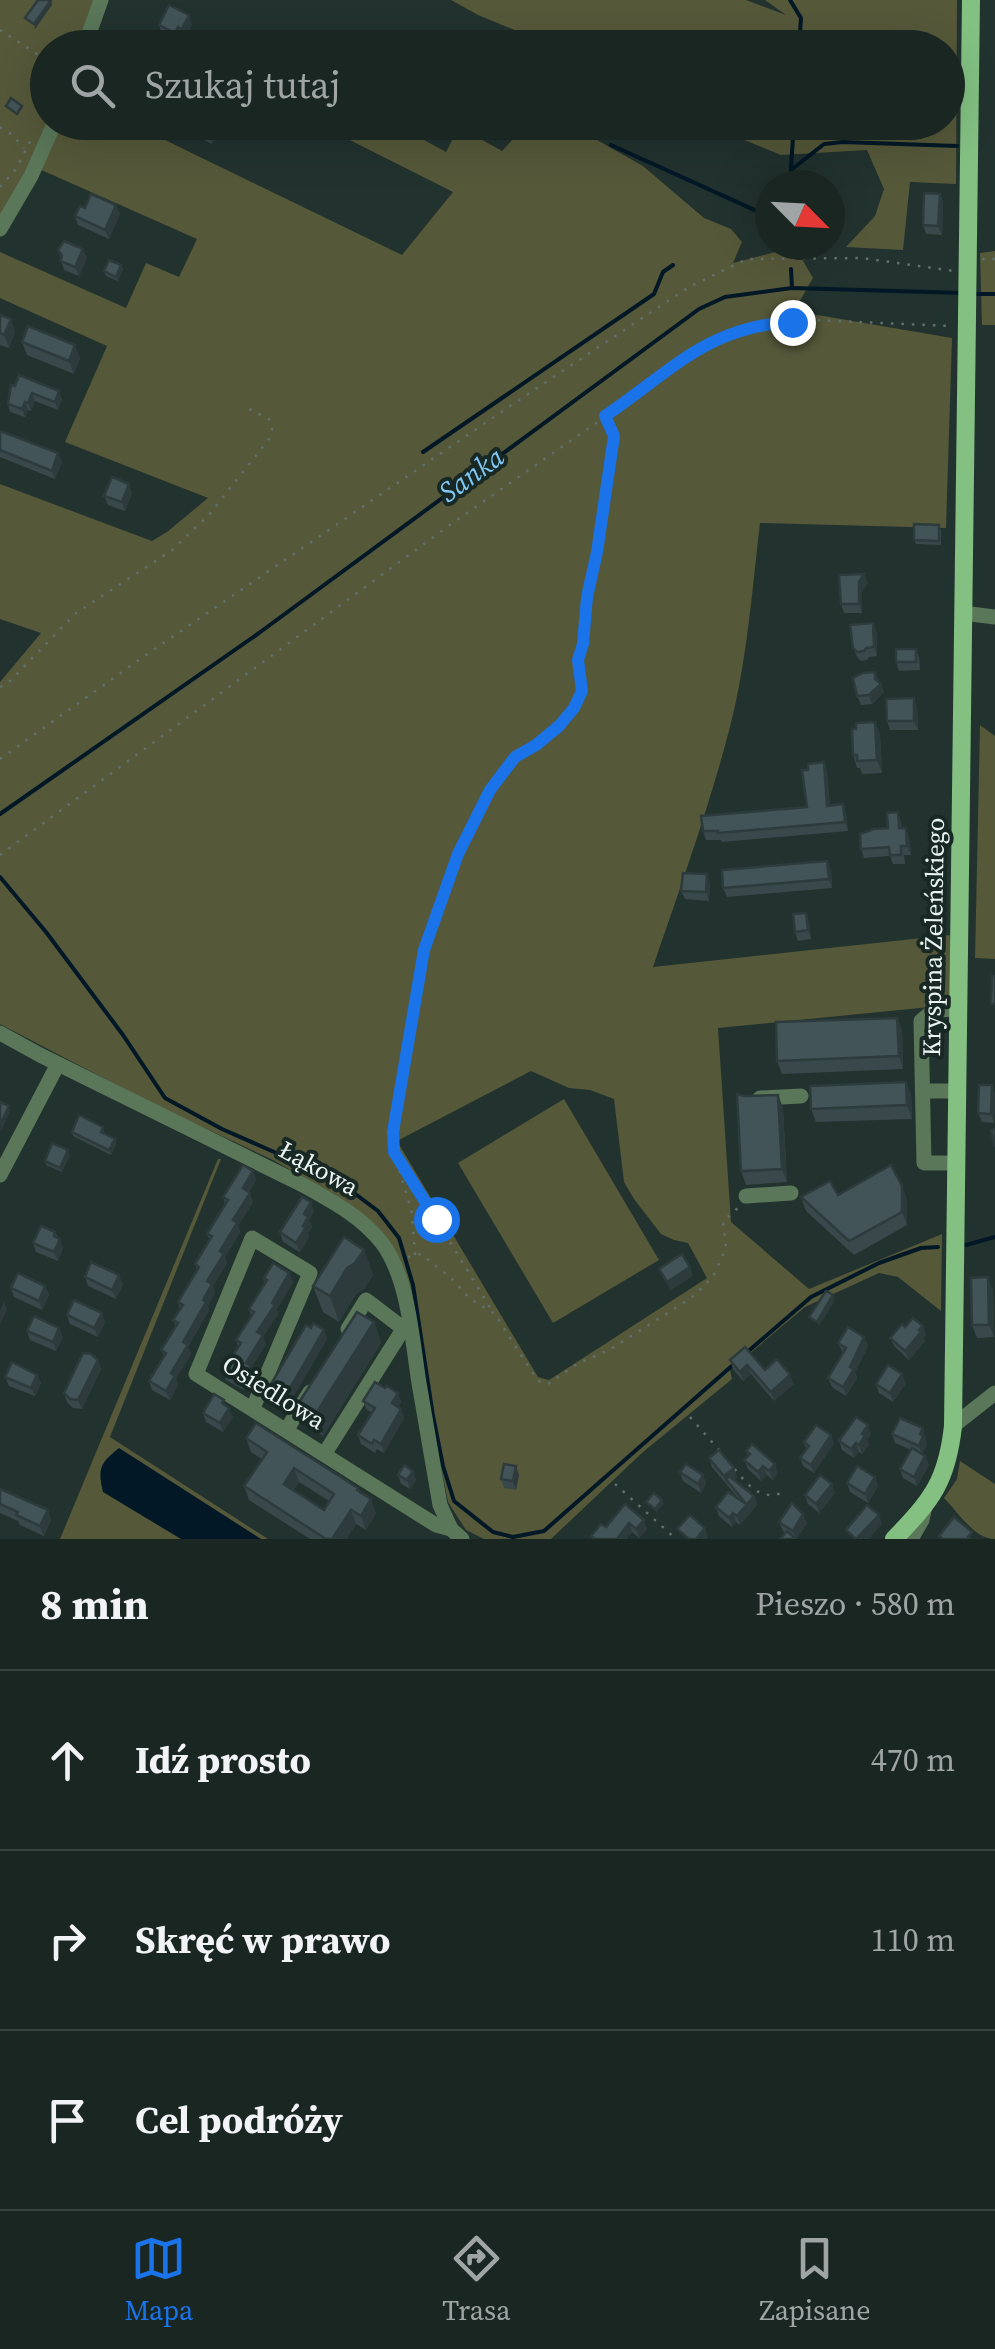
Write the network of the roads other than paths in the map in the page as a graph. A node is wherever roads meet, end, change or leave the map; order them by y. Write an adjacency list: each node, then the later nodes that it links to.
1 (101, 0): 3 (street)
2 (971, 0): 6 (main road, Kryspina Żeleńskiego)
3 (90, 30)
4 (43, 140): 5 (street)
5 (0, 229)
6 (963, 613): 7 (street); 8 (main road, Kryspina Żeleńskiego)
7 (995, 616)
8 (957, 1009): 11 (main road, Kryspina Żeleńskiego); 12 (street)
9 (0, 1033): 10 (street, Łąkowa)
10 (58, 1064): 16 (street); 19 (street, Łąkowa)
11 (956, 1090): 12 (street); 15 (main road, Kryspina Żeleńskiego)
12 (923, 1091): 15 (street)
13 (800, 1096): 14 (street)
14 (748, 1098)
15 (956, 1163): 24 (main road, Kryspina Żeleńskiego)
16 (0, 1175)
17 (791, 1193): 18 (street)
18 (746, 1196)
19 (406, 1324): 20 (street); 26 (street); 28 (street, Łąkowa)
20 (336, 1349)
21 (316, 1381): 25 (street)
22 (995, 1393): 24 (street)
23 (253, 1408): 23 (street, Osiedlowa); 25 (street, Osiedlowa)
24 (952, 1426): 27 (main road, Kryspina Żeleńskiego)
25 (287, 1430): 26 (street, Osiedlowa)
26 (325, 1453): 28 (street, Osiedlowa)
27 (926, 1505): 29 (main road, Kryspina Żeleńskiego); 30 (street)
28 (457, 1534)
29 (894, 1539)
30 (911, 1539)

